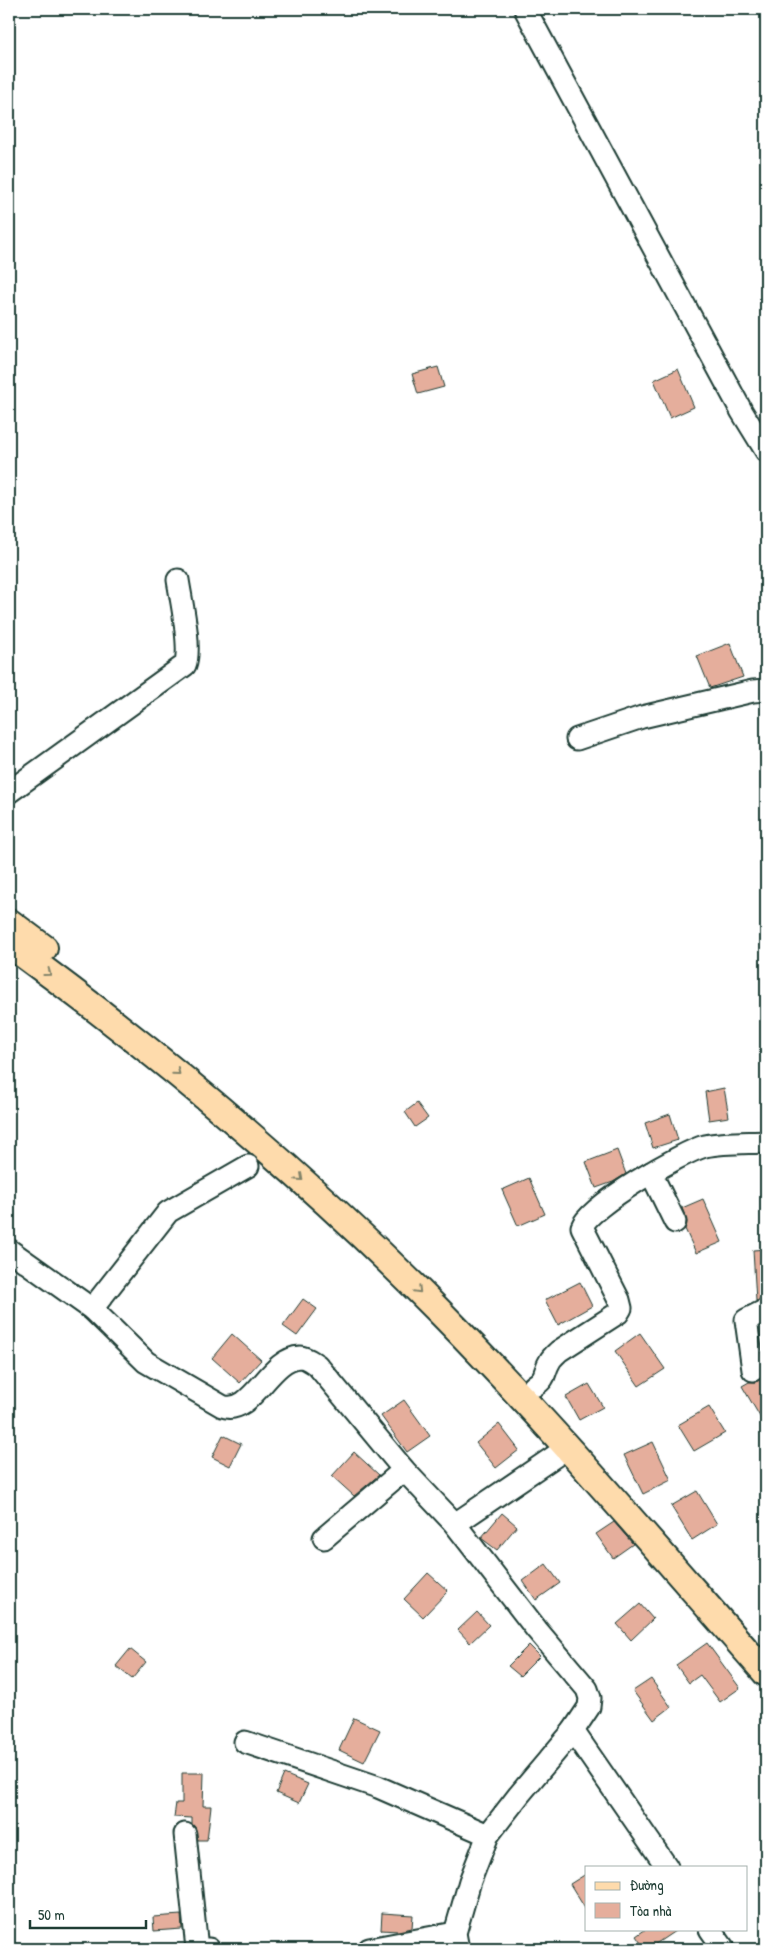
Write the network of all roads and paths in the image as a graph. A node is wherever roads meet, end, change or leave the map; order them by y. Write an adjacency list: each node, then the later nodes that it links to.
1 (525, 9): 2 (street)
2 (766, 452)
3 (178, 580): 6 (street)
4 (766, 690): 5 (street)
5 (577, 739)
6 (9, 792)
7 (9, 922): 17 (main road)
8 (9, 944): 18 (main road, one-way to 18)
9 (766, 1142): 11 (street)
10 (248, 1166): 14 (street)
11 (651, 1173): 12 (street); 17 (street)
12 (674, 1222)
13 (9, 1250): 14 (street)
14 (92, 1309): 19 (street)
15 (766, 1310): 16 (street)
16 (753, 1370)
17 (534, 1386): 22 (main road)
18 (567, 1448): 20 (street); 23 (main road)
19 (404, 1470): 20 (street); 21 (street)
20 (455, 1524): 24 (street)
21 (324, 1538)
22 (766, 1647)
23 (766, 1673)
24 (573, 1731): 27 (street); 28 (street)
25 (245, 1742): 27 (street)
26 (186, 1834): 31 (street)
27 (488, 1835): 30 (street)
28 (666, 1866)
29 (711, 1930): 33 (street)
30 (457, 1941): 32 (street)
31 (209, 1949)
32 (369, 1949)
33 (724, 1949)

